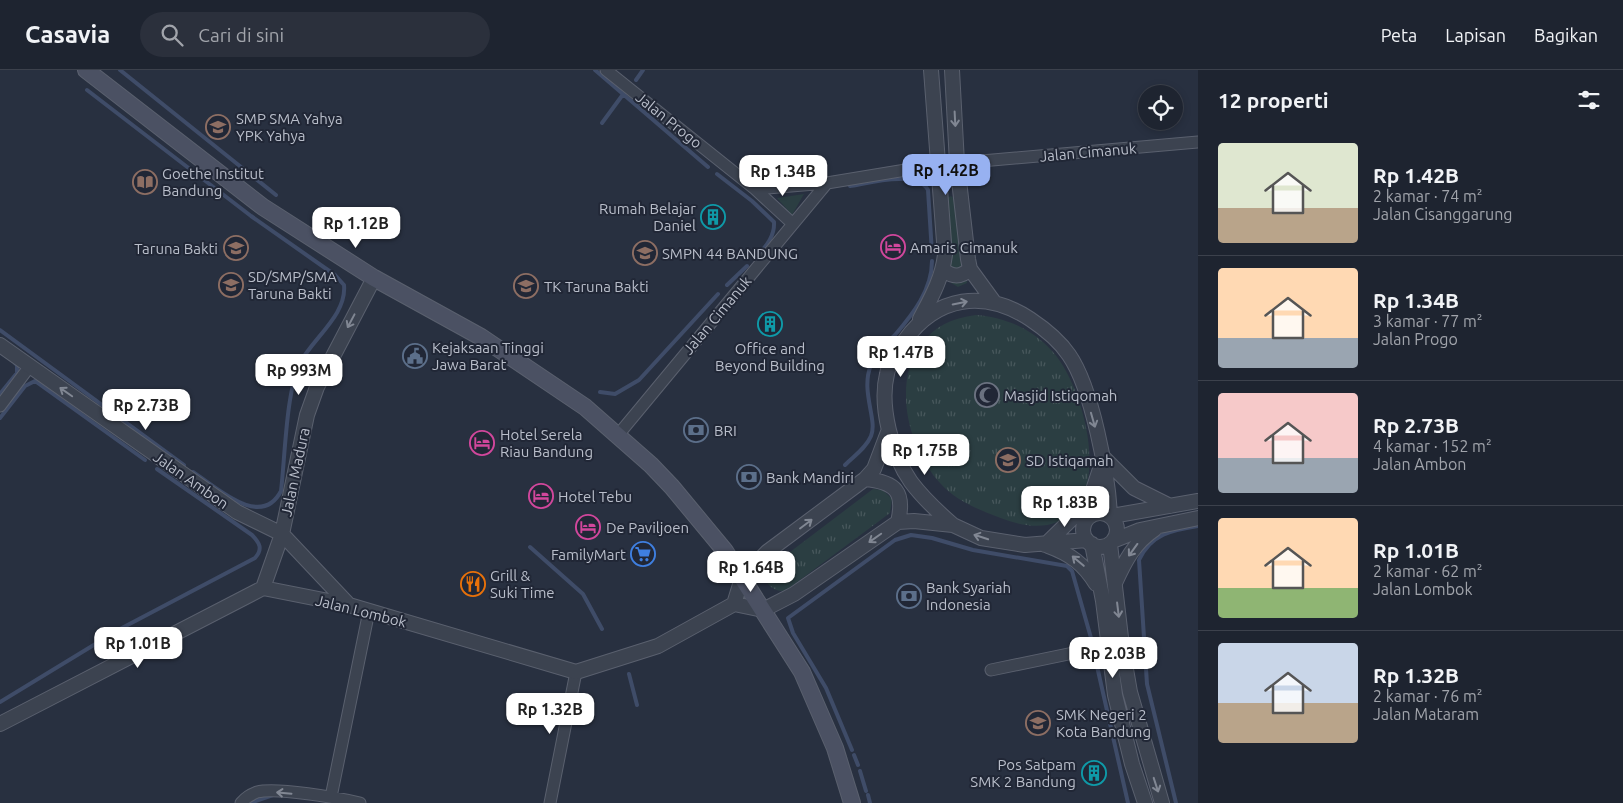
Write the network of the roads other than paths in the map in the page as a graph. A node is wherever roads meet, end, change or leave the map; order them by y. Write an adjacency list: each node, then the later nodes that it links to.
1 (86, 70): 13 (main road)
2 (606, 70): 9 (street, Jalan Progo)
3 (931, 70): 7 (street)
4 (952, 70): 6 (street, one-way to 6)
5 (1198, 142): 6 (street, Jalan Cimanuk)
6 (957, 163): 7 (street, Jalan Cimanuk); 11 (street)
7 (936, 165): 8 (street, Jalan Cimanuk); 12 (street)
8 (827, 182): 9 (street); 10 (street, Jalan Cimanuk)
9 (755, 189): 10 (street, Jalan Progo)
10 (793, 224): 20 (street, Jalan Cimanuk)
11 (970, 269): 12 (street); 14 (street)
12 (943, 270): 15 (street)
13 (374, 278): 20 (main road); 30 (street, Jalan Madura, one-way to 30)
14 (994, 302): 15 (street, one-way to 14); 21 (street, one-way to 21)
15 (917, 325): 19 (street)
16 (0, 346): 17 (street, Jalan Ambon)
17 (30, 366): 18 (street); 30 (street, Jalan Ambon, one-way to 17)
18 (0, 406)
19 (888, 432): 22 (street); 28 (street)
20 (618, 434): 34 (main road)
21 (1102, 459): 24 (street); 25 (street); 33 (street)
22 (865, 479): 27 (street); 34 (street, one-way to 22)
23 (1198, 501): 24 (street)
24 (1170, 506): 25 (street)
25 (1111, 516): 31 (street); 32 (street)
26 (1198, 518): 29 (street)
27 (898, 522): 28 (street); 40 (street, one-way to 40)
28 (953, 525): 33 (street, one-way to 28)
29 (1162, 525): 32 (street); 35 (street, one-way to 35)
30 (282, 534): 36 (street, Jalan Madura); 39 (street, Jalan Ambon)
31 (1089, 542): 32 (street); 33 (street); 37 (street)
32 (1112, 542): 35 (street)
33 (1045, 545): 37 (street, one-way to 33)
34 (742, 578): 38 (street); 40 (main road)
35 (1115, 583): 46 (street, one-way to 46)
36 (263, 588): 39 (street, Jalan Lombok); 45 (street)
37 (1100, 590): 42 (street)
38 (734, 604): 40 (street); 44 (street)
39 (349, 605): 41 (street, Jalan Lombok)
40 (763, 610): 52 (main road)
41 (369, 611): 44 (street, Jalan Lombok); 48 (street)
42 (1107, 646): 43 (street); 47 (street)
43 (991, 670)
44 (576, 672): 51 (street)
45 (0, 724)
46 (1148, 760): 47 (street); 54 (street, one-way to 54)
47 (1132, 764): 53 (street)
48 (331, 797): 49 (street, one-way to 49); 50 (street)
49 (241, 803)
50 (360, 803)
51 (550, 803)
52 (852, 803)
53 (1145, 803)
54 (1162, 803)

